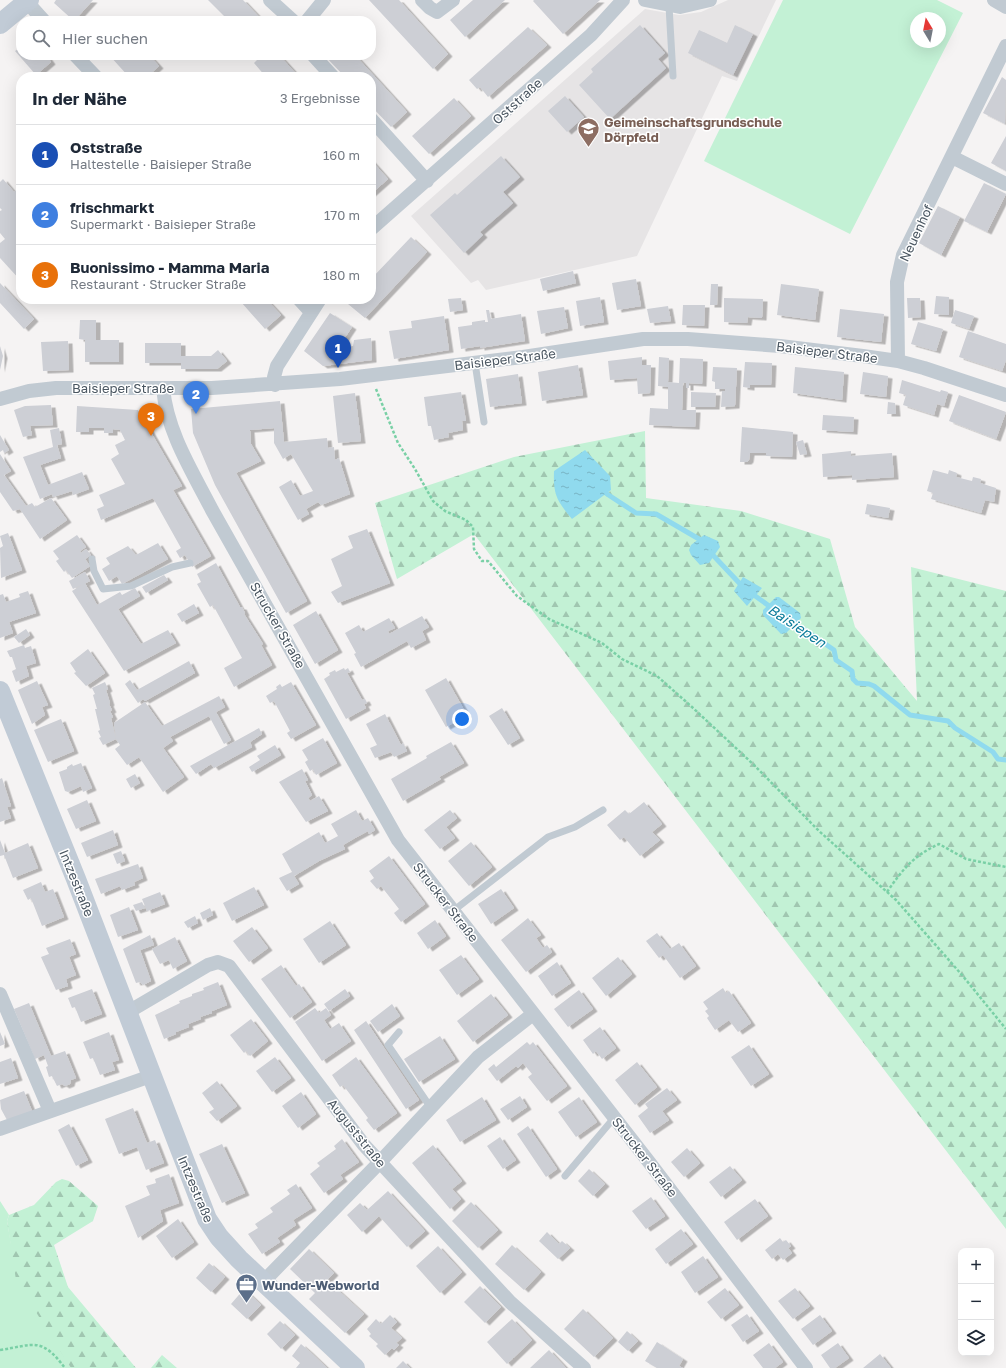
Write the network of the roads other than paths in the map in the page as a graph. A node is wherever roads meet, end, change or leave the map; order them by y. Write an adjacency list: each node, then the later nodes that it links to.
1 (270, 0): 13 (street)
2 (324, 0): 14 (street)
3 (422, 0): 4 (street)
4 (453, 0)
5 (623, 0): 24 (street, Oststraße)
6 (644, 0): 10 (street)
7 (710, 0): 10 (street)
8 (994, 0): 11 (street)
9 (28, 1): 12 (street); 15 (main road)
10 (669, 6): 21 (lane)
11 (1006, 7)
12 (40, 16)
13 (288, 16)
14 (311, 16)
15 (0, 24)
16 (1006, 46): 23 (street, Neuenhof)
17 (81, 60): 19 (street)
18 (318, 60): 20 (street)
19 (91, 72)
20 (328, 72)
21 (673, 76)
22 (376, 125): 24 (street)
23 (952, 157): 25 (street); 30 (street, Neuenhof)
24 (427, 181): 26 (street, Oststraße)
25 (1006, 184)
26 (376, 225)
27 (304, 304): 29 (street)
28 (317, 304): 29 (street)
29 (311, 312): 32 (street)
30 (898, 361): 31 (street, Baisieper Straße); 34 (street, Baisieper Straße)
31 (475, 363): 32 (street, Baisieper Straße); 36 (lane)
32 (275, 385): 33 (street, Baisieper Straße)
33 (162, 388): 35 (street, Baisieper Straße); 41 (street, Strucker Straße)
34 (1006, 395)
35 (0, 399)
36 (484, 422)
37 (92, 559): 38 (lane)
38 (190, 563)
39 (0, 691): 43 (main road, Intzestraße)
40 (603, 810): 41 (lane)
41 (453, 911): 44 (street, Strucker Straße)
42 (0, 994): 48 (street)
43 (128, 1012): 46 (main road, Intzestraße); 51 (street, Auguststraße)
44 (534, 1014): 47 (street); 49 (street, Strucker Straße)
45 (399, 1032): 47 (lane)
46 (151, 1076): 48 (street); 53 (main road, Intzestraße)
47 (431, 1108): 51 (street)
48 (50, 1112): 50 (street)
49 (614, 1118): 52 (lane); 56 (street, Strucker Straße)
50 (0, 1130)
51 (380, 1162): 53 (street); 55 (street, Auguststraße)
52 (565, 1176)
53 (262, 1282): 54 (main road, Intzestraße)
54 (355, 1368)
55 (584, 1368)
56 (806, 1368)

